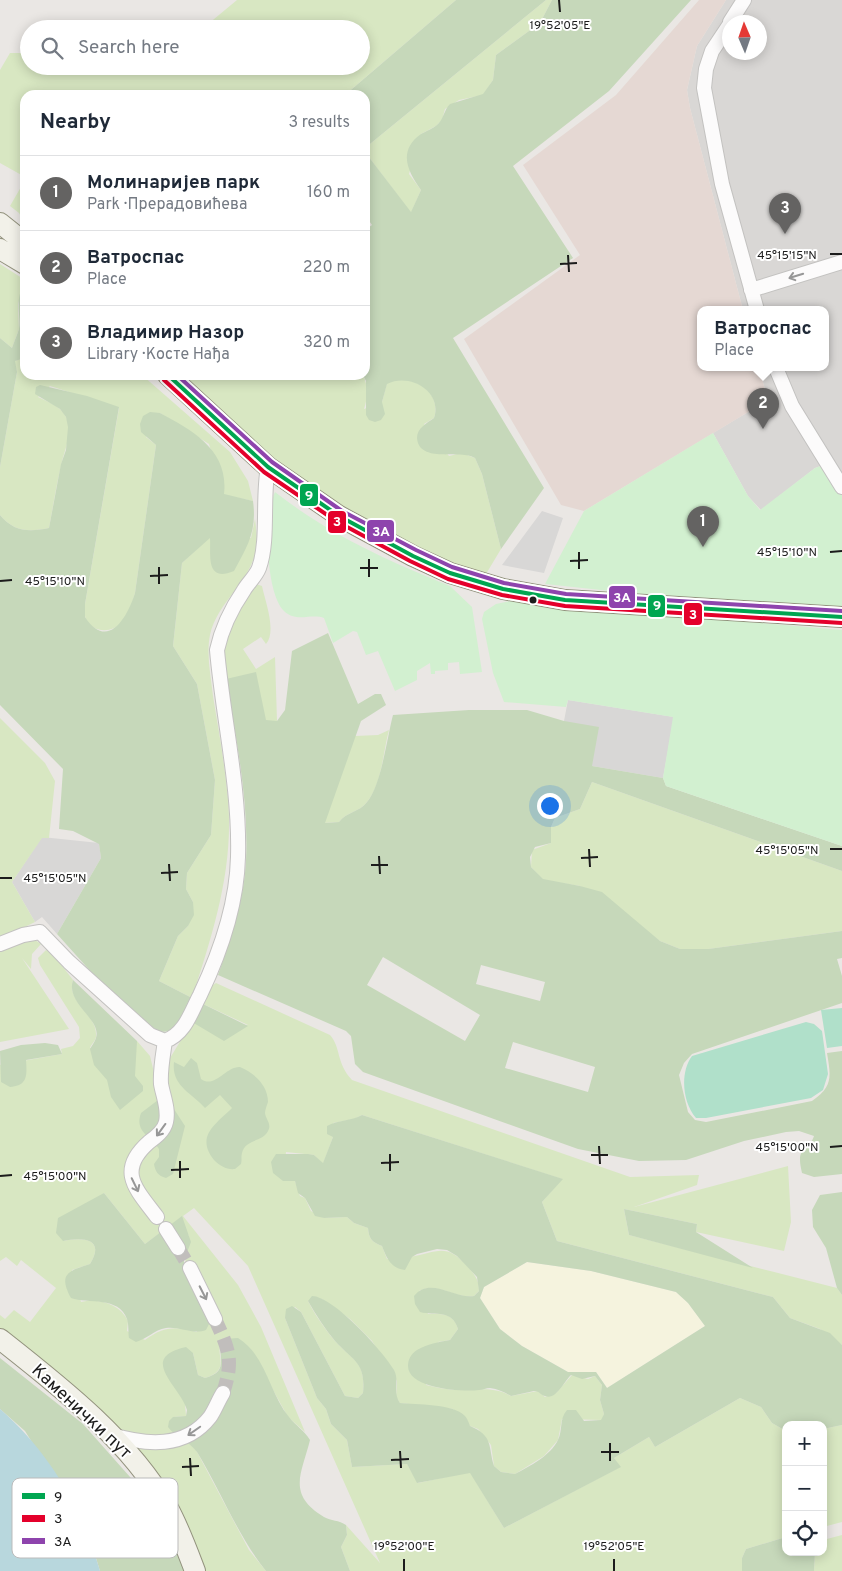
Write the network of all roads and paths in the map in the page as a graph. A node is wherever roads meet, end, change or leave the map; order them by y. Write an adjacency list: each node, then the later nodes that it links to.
1 (744, 0): 2 (street)
2 (735, 15)
3 (722, 35): 9 (street)
4 (0, 223): 5 (main road)
5 (20, 239)
6 (0, 249): 7 (main road)
7 (20, 261)
8 (842, 262): 9 (street, one-way to 9)
9 (751, 290): 10 (street)
10 (756, 306)
11 (777, 371): 14 (street)
12 (173, 380): 13 (main road)
13 (268, 467): 15 (main road); 17 (street)
14 (842, 487)
15 (842, 617)
16 (0, 944): 17 (street)
17 (165, 1041): 18 (street, one-way to 18)
18 (156, 1217)
19 (166, 1229): 20 (street)
20 (178, 1248)
21 (190, 1268): 22 (street, one-way to 22)
22 (215, 1318)
23 (0, 1339): 25 (main road, Каменички пут)
24 (223, 1393): 25 (street, one-way to 25)
25 (110, 1434): 26 (main road, Каменички пут)
26 (147, 1478)
27 (178, 1531): 28 (main road, Каменички пут)
28 (196, 1571)

